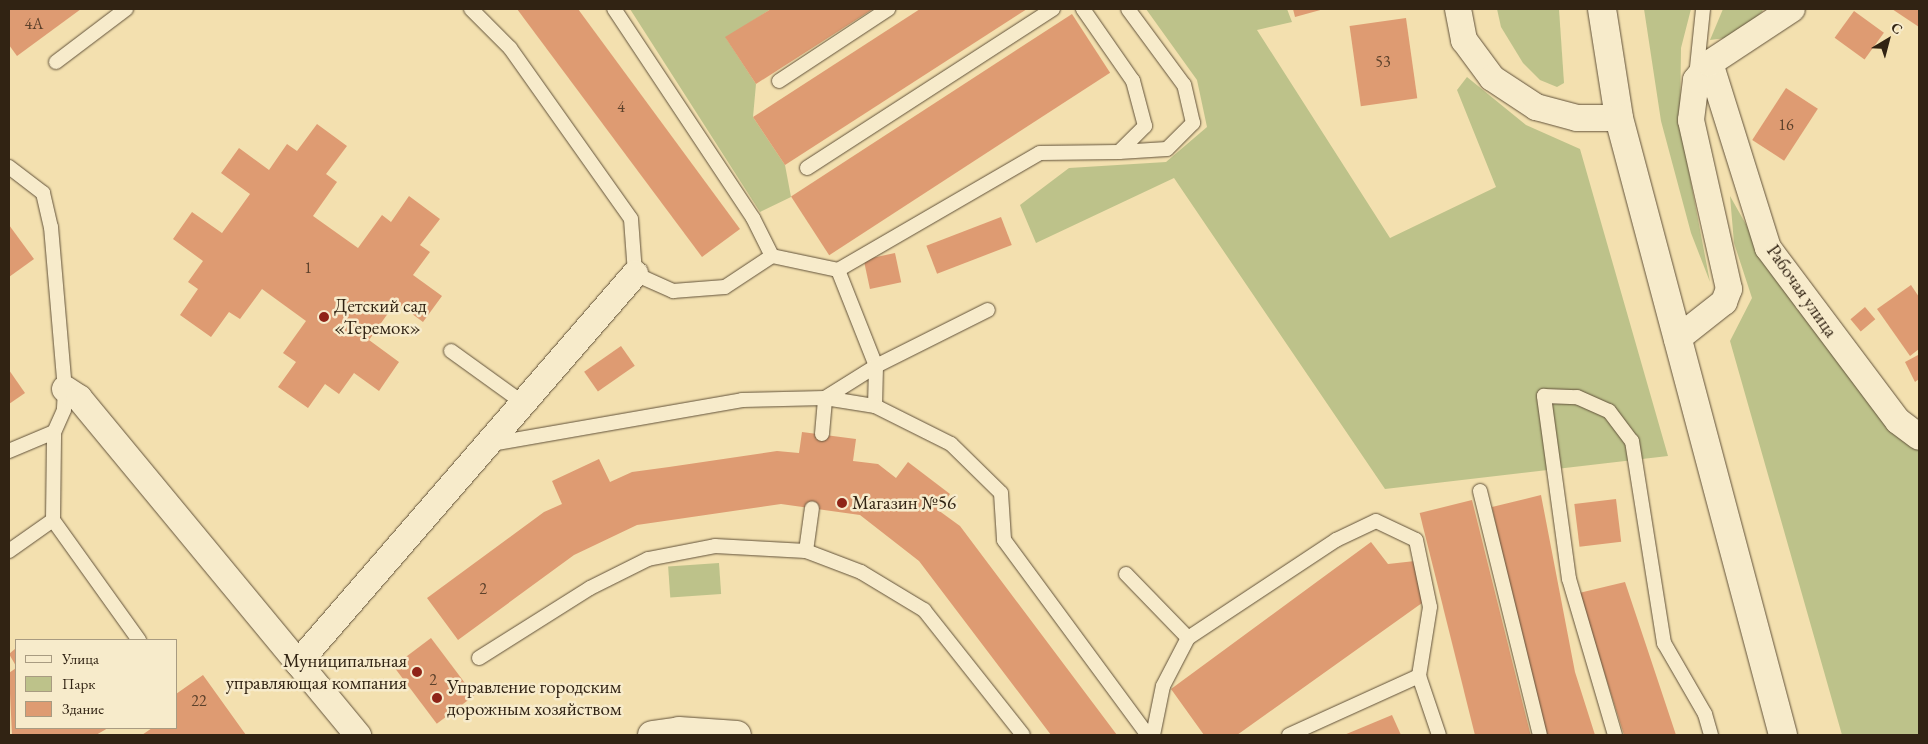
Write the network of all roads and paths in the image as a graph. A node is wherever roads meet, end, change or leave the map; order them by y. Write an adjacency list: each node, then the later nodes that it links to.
1 (126, 9): 12 (lane)
2 (471, 9): 21 (lane)
3 (614, 9): 19 (lane)
4 (888, 9): 14 (lane)
5 (1053, 9): 18 (lane)
6 (1083, 9): 16 (lane)
7 (1128, 9): 16 (lane)
8 (1458, 9): 15 (street)
9 (1602, 9): 15 (street)
10 (1703, 9): 13 (lane)
11 (1792, 9): 13 (street)
12 (56, 62)
13 (1703, 72): 23 (street); 32 (street, Рабочая улица)
14 (778, 81)
15 (1619, 118): 23 (street)
16 (1119, 152): 20 (lane)
17 (9, 167): 26 (lane)
18 (807, 168)
19 (772, 256): 20 (lane); 21 (lane)
20 (838, 270): 25 (lane)
21 (635, 274): 28 (street)
22 (988, 310): 25 (lane)
23 (1677, 339): 58 (street)
24 (451, 351): 28 (lane)
25 (876, 366): 27 (lane); 29 (lane)
26 (65, 389): 30 (lane); 44 (street)
27 (825, 398): 29 (lane); 31 (lane); 33 (lane)
28 (523, 403): 33 (street)
29 (875, 406): 51 (lane)
30 (54, 432): 34 (lane); 37 (lane)
31 (822, 434)
32 (1919, 437)
33 (488, 444): 44 (street)
34 (9, 451)
35 (1480, 491): 55 (lane)
36 (812, 508): 39 (lane)
37 (52, 520): 38 (lane); 42 (lane)
38 (9, 551)
39 (806, 551): 43 (lane); 50 (lane)
40 (1126, 574): 41 (lane)
41 (1188, 638): 45 (lane); 52 (lane)
42 (138, 639)
43 (479, 658)
44 (298, 663): 47 (street)
45 (1419, 676): 46 (lane); 54 (lane)
46 (1310, 730): 53 (lane)
47 (358, 735)
48 (652, 735): 49 (street)
49 (738, 735)
50 (1023, 735)
51 (1148, 735)
52 (1153, 735)
53 (1289, 735)
54 (1439, 735)
55 (1540, 735)
56 (1614, 735): 57 (lane)
57 (1711, 735)
58 (1783, 735)

